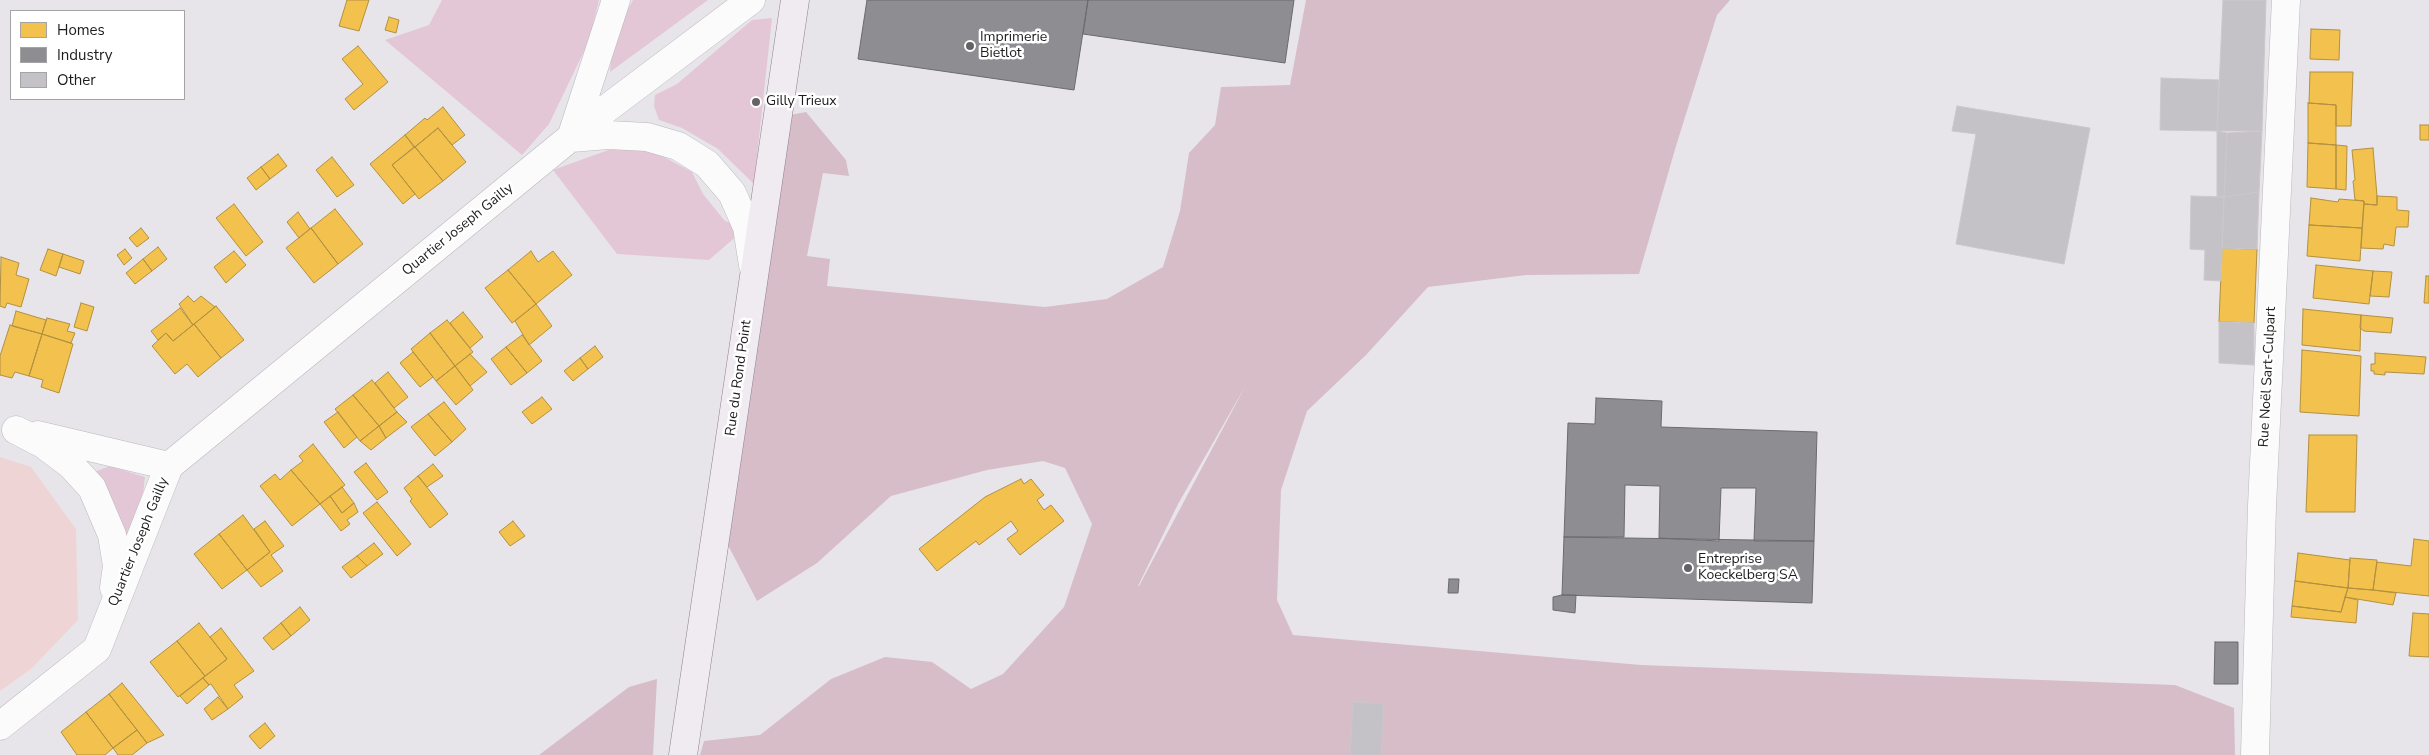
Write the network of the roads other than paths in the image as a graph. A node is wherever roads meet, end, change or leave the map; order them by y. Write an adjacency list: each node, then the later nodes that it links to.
1 (616, 0): 5 (street)
2 (751, 0): 5 (street, Quartier Joseph Gailly)
3 (795, 0): 6 (street, Rue du Rond Point)
4 (2286, 0): 12 (street, Rue Noël Sart-Culpart)
5 (571, 138): 6 (street); 8 (street, Quartier Joseph Gailly)
6 (754, 273): 11 (street, Rue du Rond Point)
7 (8, 427): 8 (street, Quartier Joseph Gailly); 9 (street, Quartier Joseph Gailly)
8 (169, 466): 9 (street, Quartier Joseph Gailly)
9 (109, 618): 10 (street, Quartier Joseph Gailly)
10 (0, 726)
11 (683, 755)
12 (2255, 755)

